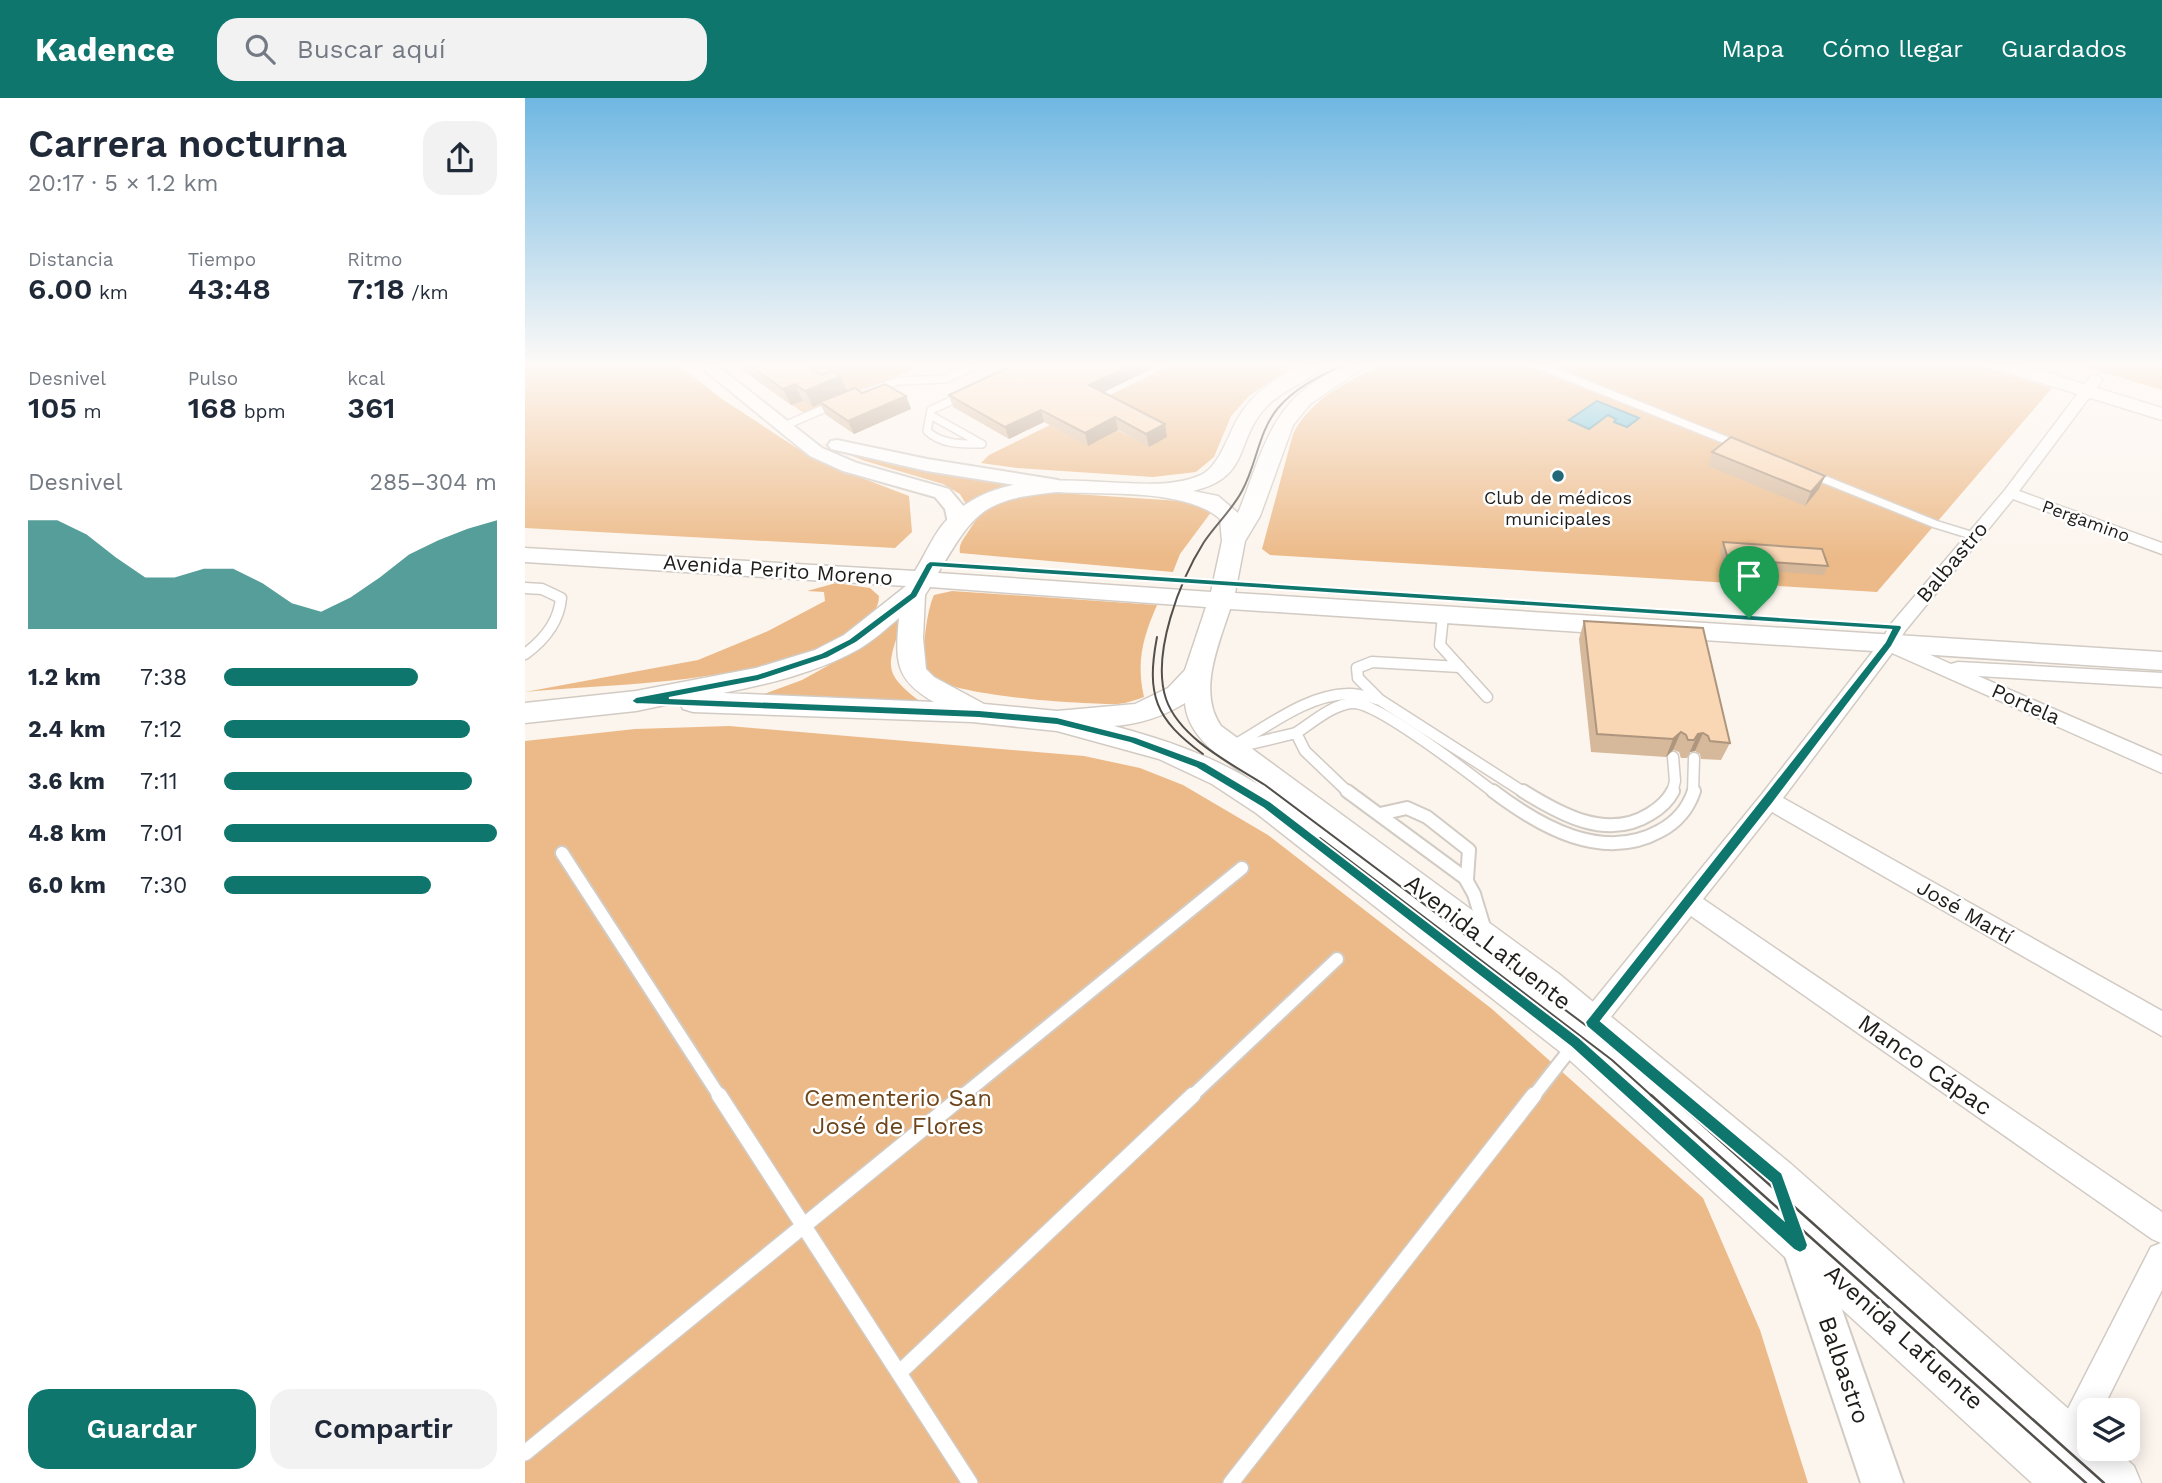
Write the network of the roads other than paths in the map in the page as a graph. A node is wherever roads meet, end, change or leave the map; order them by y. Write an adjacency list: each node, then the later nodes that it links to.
1 (787, 429): 14 (street)
2 (788, 429): 11 (street)
3 (927, 429): 4 (lane)
4 (955, 429)
5 (1243, 429): 12 (main road)
6 (1279, 429): 16 (main road)
7 (1698, 429): 9 (lane)
8 (2059, 429): 13 (street, Balbastro)
9 (1742, 446)
10 (1806, 472): 15 (lane)
11 (1058, 486): 12 (main road); 14 (main road)
12 (1160, 491): 16 (main road)
13 (2010, 493): 15 (street, Balbastro); 18 (street, Pergamino)
14 (956, 523): 20 (main road)
15 (1974, 536): 24 (street, Balbastro)
16 (1234, 541): 22 (main road, Avenida Lafuente)
17 (525, 542): 20 (main road, Avenida Perito Moreno)
18 (2162, 549)
19 (525, 555): 20 (main road, Avenida Perito Moreno)
20 (922, 580): 22 (main road, Avenida Perito Moreno); 34 (main road); 36 (main road, Avenida Lafuente)
21 (525, 588): 26 (lane)
22 (1223, 593): 23 (main road, Avenida Perito Moreno); 24 (main road, Avenida Perito Moreno); 30 (main road, Avenida Lafuente)
23 (1443, 616): 24 (main road, Avenida Perito Moreno); 28 (lane)
24 (1893, 636): 25 (main road, Avenida Perito Moreno); 27 (main road, Avenida Perito Moreno); 29 (street, Portela); 43 (street, Balbastro)
25 (2162, 643)
26 (525, 654)
27 (2162, 661)
28 (1460, 667): 32 (lane); 33 (lane)
29 (1944, 667): 31 (street); 42 (street, Portela)
30 (1197, 674): 37 (main road, Avenida Lafuente); 39 (main road, Avenida Lafuente)
31 (2162, 680)
32 (1487, 697)
33 (1380, 700): 39 (lane); 40 (lane)
34 (636, 701): 35 (main road); 36 (main road)
35 (525, 713)
36 (979, 714): 37 (main road, Avenida Lafuente)
37 (1057, 721): 52 (main road, Avenida Lafuente)
38 (1296, 733): 39 (lane); 41 (lane); 44 (lane)
39 (1229, 748): 49 (main road, Avenida Lafuente)
40 (1673, 757)
41 (1694, 758)
42 (2162, 765)
43 (1769, 800): 48 (street, Balbastro); 51 (street, José Martí)
44 (1380, 814): 47 (lane); 47 (lane)
45 (562, 853): 54 (lane)
46 (1242, 868): 54 (lane)
47 (1467, 879): 49 (lane)
48 (1688, 901): 52 (street, Balbastro); 55 (street, Manco Cápac)
49 (1489, 940): 52 (main road, Avenida Lafuente)
50 (1337, 959): 58 (lane)
51 (2162, 1024)
52 (1584, 1032): 53 (main road, Avenida Lafuente); 56 (main road, Avenida Lafuente); 62 (lane)
53 (1777, 1178): 56 (street, Balbastro); 60 (main road, Avenida Lafuente)
54 (804, 1225): 58 (lane); 59 (lane)
55 (2162, 1229)
56 (1800, 1245): 60 (main road, Avenida Lafuente); 63 (street, Balbastro)
57 (2162, 1258): 60 (street)
58 (899, 1373): 61 (lane)
59 (525, 1453)
60 (2064, 1465): 64 (main road, Avenida Lafuente)
61 (970, 1483)
62 (1231, 1483)
63 (1882, 1483)
64 (2117, 1483)

